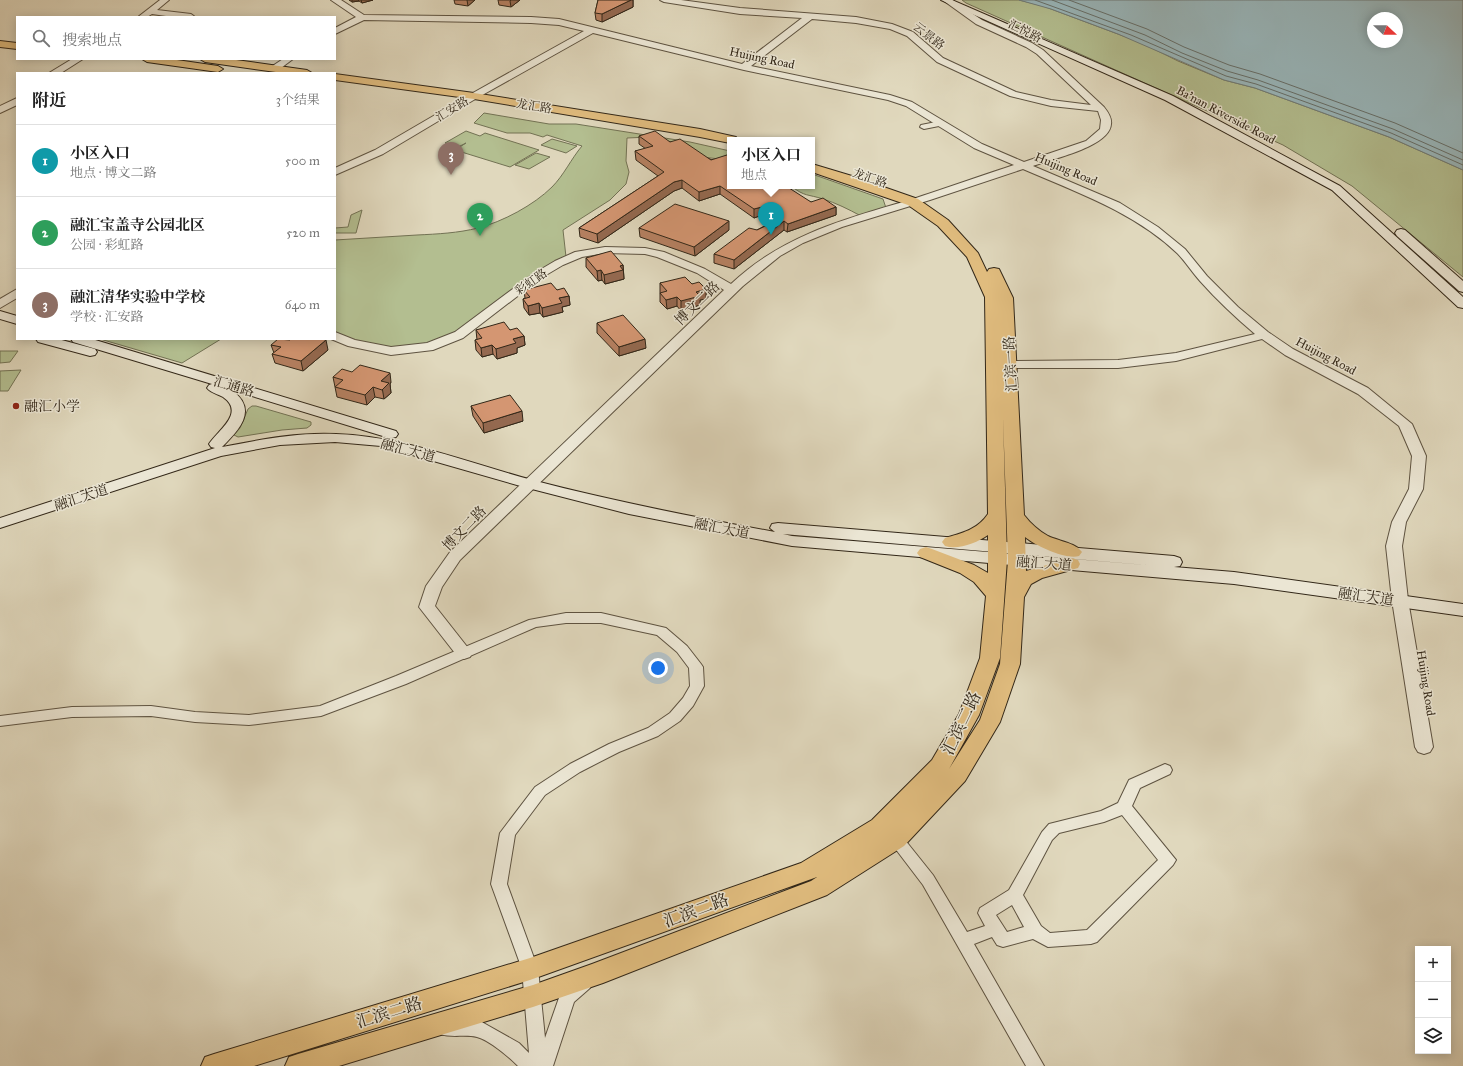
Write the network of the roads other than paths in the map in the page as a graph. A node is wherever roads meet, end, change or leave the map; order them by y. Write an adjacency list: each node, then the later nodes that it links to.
1 (165, 0): 7 (street)
2 (172, 0): 6 (street)
3 (335, 0): 9 (street)
4 (664, 0): 10 (street, 云景路)
5 (949, 0): 35 (street, 汇悦路); 47 (main road, Ba'nan Riverside Road); 55 (main road, Ba'nan Riverside Road)
6 (152, 14): 8 (street)
7 (143, 16)
8 (179, 16)
9 (362, 17): 11 (street); 12 (street, Huijing Road)
10 (809, 17): 22 (street); 35 (street, 云景路)
11 (336, 30)
12 (592, 30): 22 (street, Huijing Road); 31 (street, 汇安路)
13 (0, 37): 14 (main road)
14 (16, 39)
15 (0, 44): 16 (main road)
16 (16, 46)
17 (77, 60): 24 (street)
18 (88, 60): 25 (street)
19 (154, 60): 26 (main road)
20 (213, 60): 23 (main road)
21 (287, 60): 23 (street)
22 (744, 67): 37 (street, Huijing Road)
23 (274, 68): 27 (main road)
24 (56, 72)
25 (67, 72)
26 (241, 72)
27 (300, 72)
28 (336, 77): 31 (main road, 龙汇路)
29 (336, 85): 33 (main road, 龙汇路)
30 (16, 95): 34 (street)
31 (474, 96): 33 (street, 汇安路); 39 (main road, 龙汇路)
32 (16, 101): 36 (street)
33 (457, 102): 40 (main road, 龙汇路); 42 (street, 汇安路); 45 (street, 汇安路)
34 (0, 103)
35 (1101, 109): 43 (street, 博文二路)
36 (0, 110)
37 (941, 123): 38 (street); 43 (street, Huijing Road)
38 (924, 127)
39 (727, 139)
40 (727, 146)
41 (815, 161): 46 (main road, 龙汇路)
42 (336, 166)
43 (1025, 166): 46 (street, 博文二路); 60 (street, Huijing Road)
44 (815, 169): 46 (main road, 龙汇路)
45 (336, 172)
46 (920, 200): 51 (street, 博文二路); 64 (main road, 汇滨一路); 69 (main road, 汇滨一路)
47 (1372, 206)
48 (1395, 227): 50 (main road)
49 (16, 282): 52 (street)
50 (1463, 288)
51 (732, 290): 61 (street, 彩虹路); 67 (street, 博文二路)
52 (0, 292)
53 (16, 294): 54 (street)
54 (0, 304)
55 (1463, 304)
56 (0, 315): 57 (main road)
57 (16, 320)
58 (0, 326): 59 (main road)
59 (16, 331)
60 (1264, 335): 64 (street); 77 (street, Huijing Road)
61 (336, 336)
62 (47, 340): 66 (main road, 汇通路)
63 (81, 340): 65 (main road, 汇通路)
64 (1010, 365): 70 (main road, 汇滨一路)
65 (391, 434): 66 (main road, 融汇大道); 67 (main road, 融汇大道)
66 (216, 444): 68 (main road, 融汇大道)
67 (534, 480): 71 (main road, 融汇大道); 72 (main road, 融汇大道); 73 (main road, 融汇大道); 80 (street, 博文二路)
68 (0, 512)
69 (997, 514): 72 (main road); 74 (main road, 汇滨一路)
70 (1015, 516): 74 (main road, 汇滨一路); 75 (main road)
71 (0, 523)
72 (951, 542): 74 (main road, 融汇大道)
73 (926, 553): 74 (main road, 融汇大道); 76 (main road)
74 (1007, 553): 75 (main road, 融汇大道); 76 (main road, 汇滨二路)
75 (1072, 558): 76 (main road); 77 (main road, 融汇大道)
76 (1005, 595): 85 (main road, 汇滨二路); 90 (main road, 汇滨二路)
77 (1399, 595): 78 (main road, 融汇大道); 79 (main road, 融汇大道); 82 (street, Huijing Road)
78 (1463, 601)
79 (1463, 610)
80 (464, 653): 81 (street); 90 (street)
81 (0, 721)
82 (1424, 747)
83 (1165, 770): 84 (street)
84 (1124, 807): 86 (street); 88 (street)
85 (896, 839): 89 (street); 91 (main road, 汇滨二路)
86 (1014, 895): 87 (street); 88 (street)
87 (996, 929): 88 (street); 89 (street)
88 (1035, 931)
89 (963, 941): 99 (street)
90 (530, 969): 92 (street); 94 (main road, 汇滨二路)
91 (594, 975): 92 (main road, 汇滨二路); 98 (street)
92 (533, 996): 93 (main road, 汇滨二路); 97 (street)
93 (423, 1028): 95 (main road, 汇滨二路); 96 (street)
94 (214, 1066)
95 (298, 1066)
96 (530, 1066)
97 (539, 1066)
98 (544, 1066)
99 (1035, 1066)

